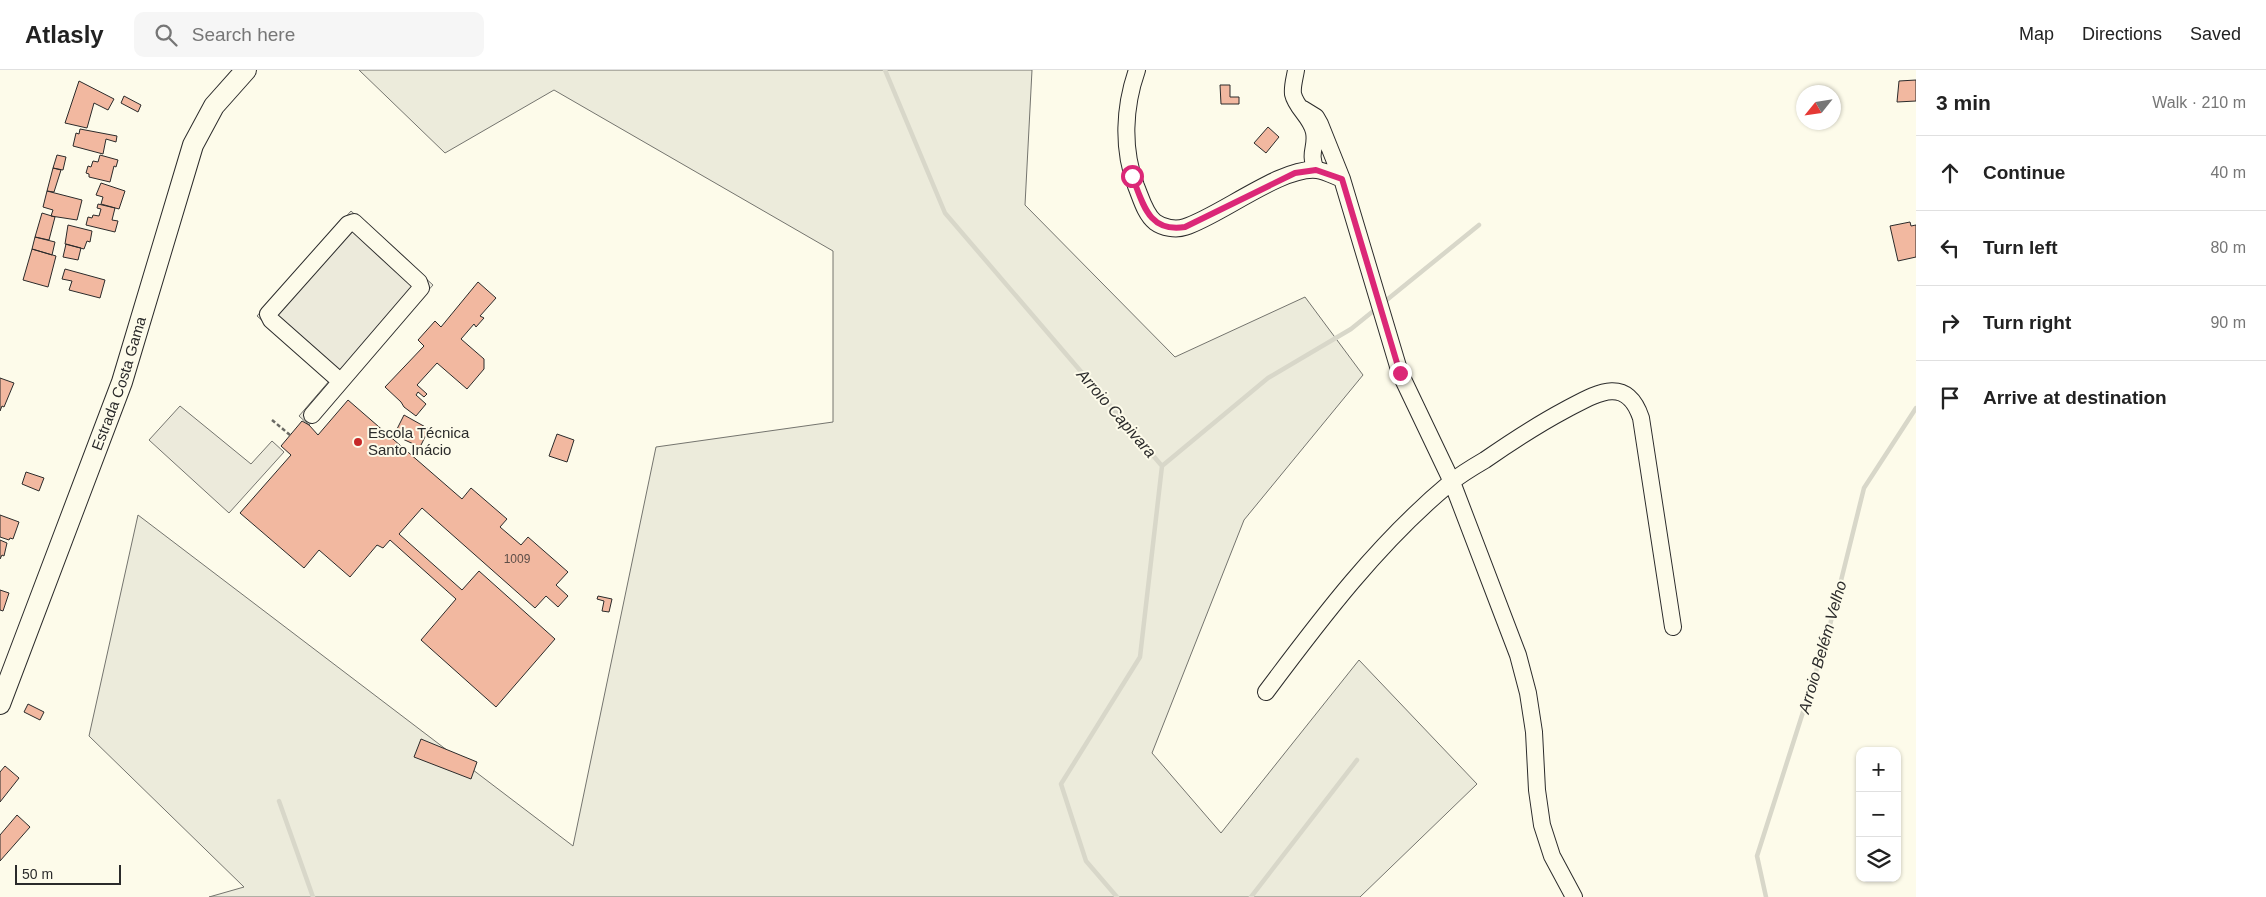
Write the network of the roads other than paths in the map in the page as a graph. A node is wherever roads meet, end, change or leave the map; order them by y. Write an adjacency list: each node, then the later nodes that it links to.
1 (246, 70): 12 (main road, Estrada Costa Gama)
2 (1137, 70): 5 (street)
3 (1296, 70): 4 (street)
4 (1302, 109): 5 (street); 6 (street)
5 (1316, 170): 6 (street)
6 (1342, 179): 9 (street)
7 (340, 381): 7 (street); 8 (street)
8 (312, 415)
9 (1452, 482): 10 (street); 11 (street); 13 (street)
10 (1673, 628)
11 (1266, 692)
12 (0, 704)
13 (1574, 897)

